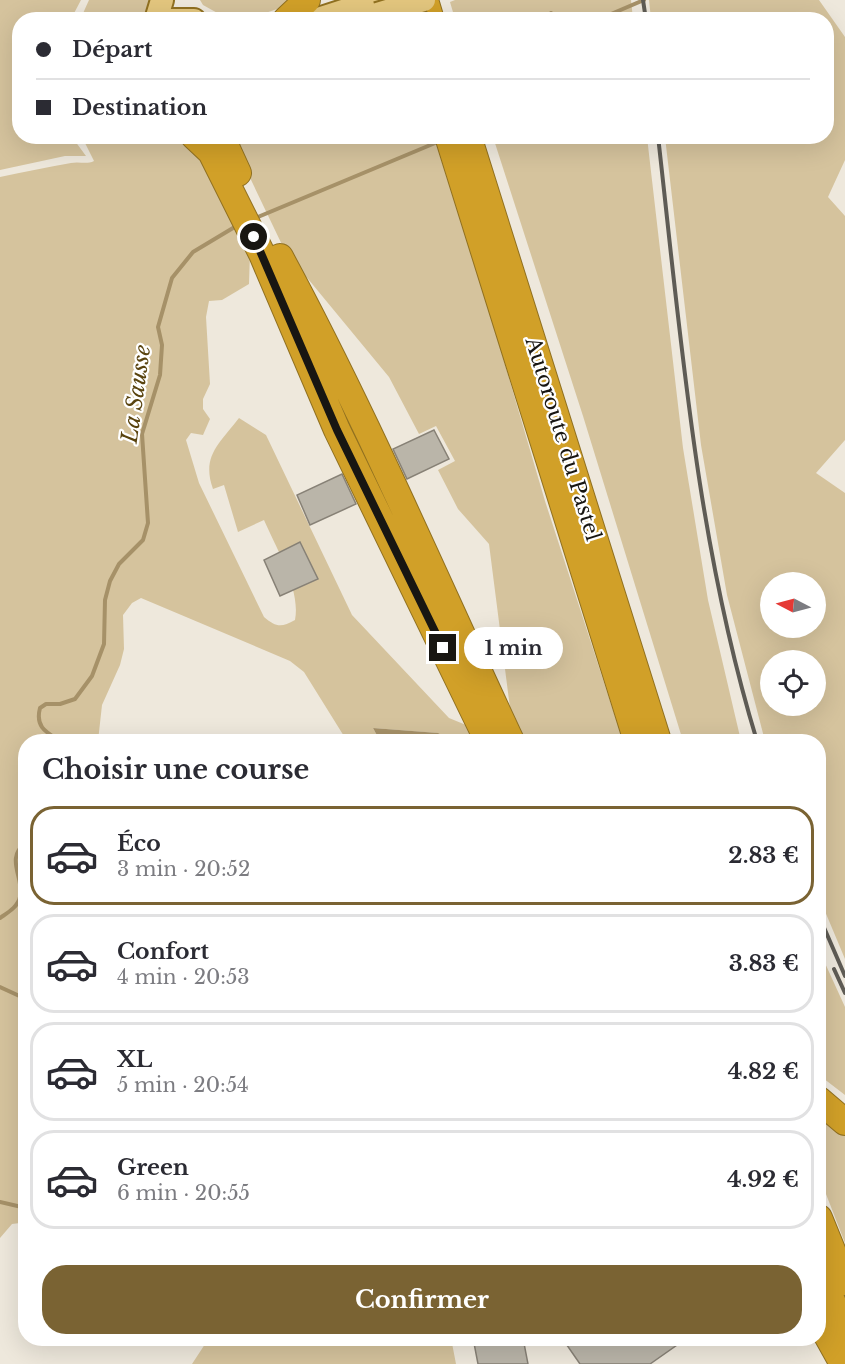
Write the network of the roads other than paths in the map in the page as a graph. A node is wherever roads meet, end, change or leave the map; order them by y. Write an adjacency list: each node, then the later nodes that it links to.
1 (307, 0): 4 (highway)
2 (424, 0): 3 (main road, bridge)
3 (372, 9): 5 (main road)
4 (294, 12)
5 (356, 12)
6 (202, 144): 9 (highway)
7 (225, 144): 9 (highway)
8 (461, 146): 13 (highway, Autoroute du Pastel); 14 (highway, Autoroute du Pastel)
9 (235, 184): 10 (highway)
10 (269, 251): 11 (highway); 12 (highway)
11 (485, 734)
12 (508, 734)
13 (635, 734)
14 (656, 734)
15 (826, 1106): 16 (highway)
16 (845, 1122)
17 (826, 1235): 18 (highway)
18 (845, 1282)
19 (826, 1287): 20 (highway)
20 (845, 1331)
21 (826, 1334): 22 (highway)
22 (843, 1364)

